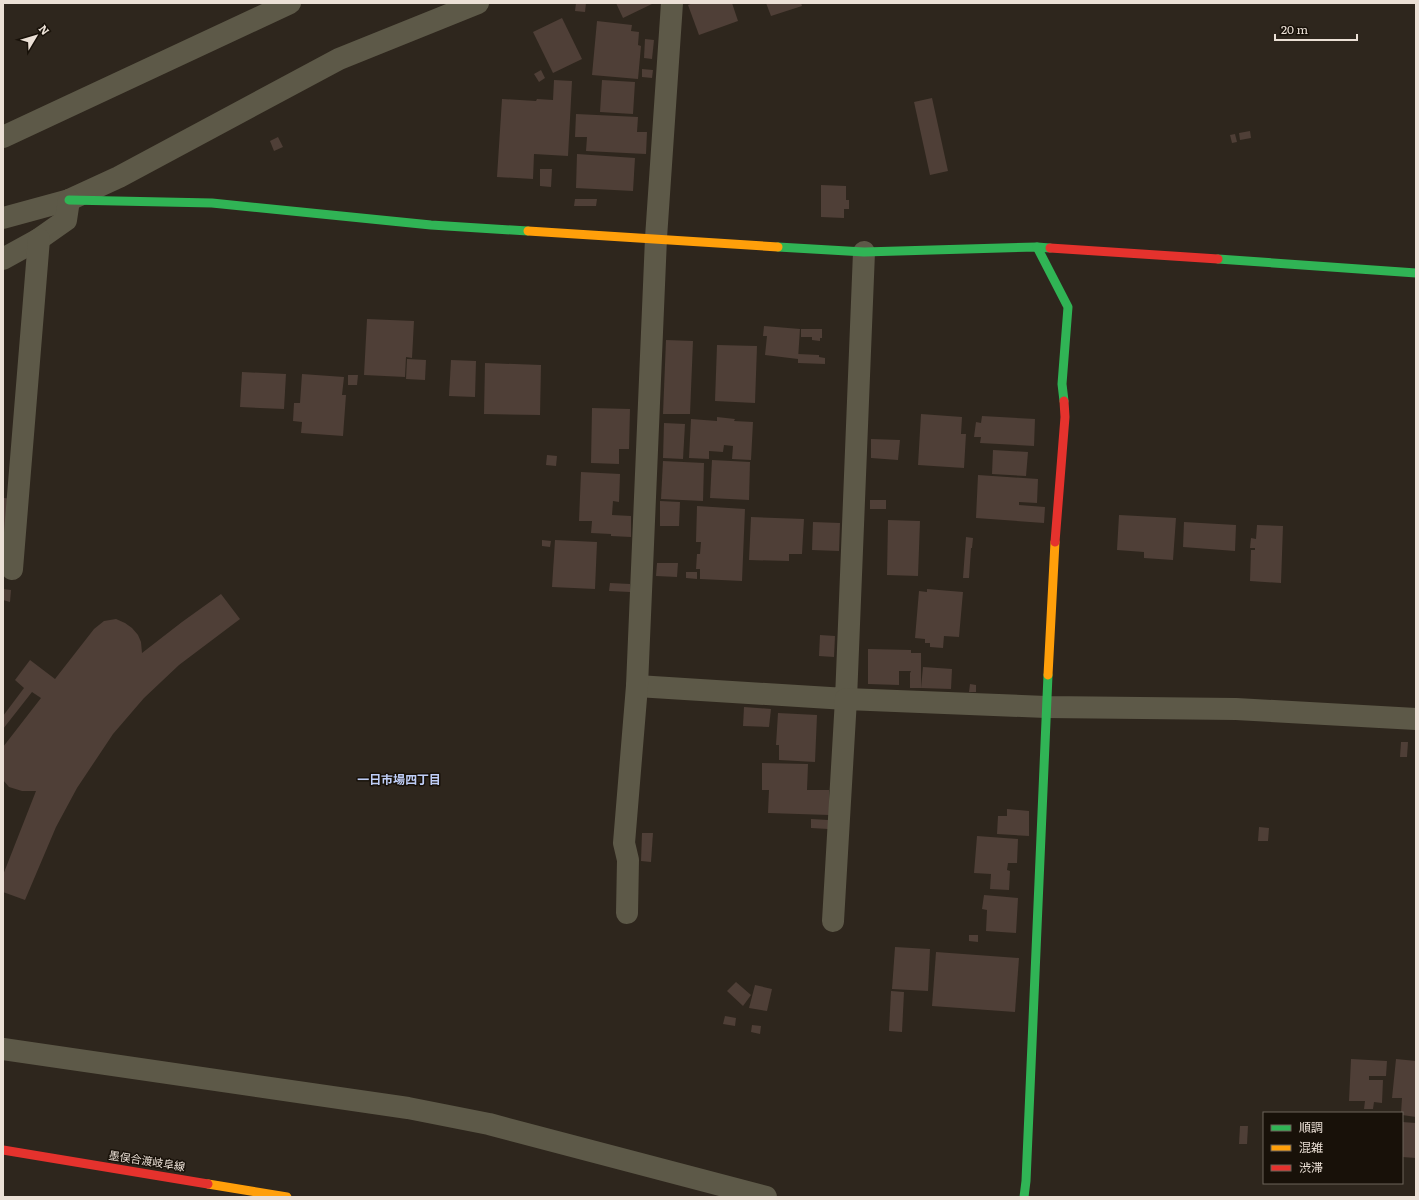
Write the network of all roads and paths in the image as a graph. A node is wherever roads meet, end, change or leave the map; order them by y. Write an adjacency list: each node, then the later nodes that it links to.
1 (290, 3): 4 (street)
2 (478, 3): 5 (street)
3 (672, 3): 7 (street)
4 (3, 137)
5 (69, 200): 6 (street); 7 (street); 8 (street)
6 (3, 218)
7 (656, 238): 10 (street); 14 (street)
8 (39, 239): 11 (street); 13 (street)
9 (1037, 247): 10 (street); 12 (street); 16 (street)
10 (864, 252): 15 (street)
11 (3, 259)
12 (1416, 273)
13 (12, 568)
14 (637, 686): 15 (street); 18 (street)
15 (846, 699): 16 (street); 19 (street)
16 (1046, 706): 17 (street); 24 (street)
17 (1416, 719)
18 (627, 913)
19 (833, 921)
20 (3, 1049): 23 (street)
21 (3, 1150): 22 (street, 墨俣合渡岐阜線)
22 (286, 1197)
23 (766, 1197)
24 (1024, 1197)

